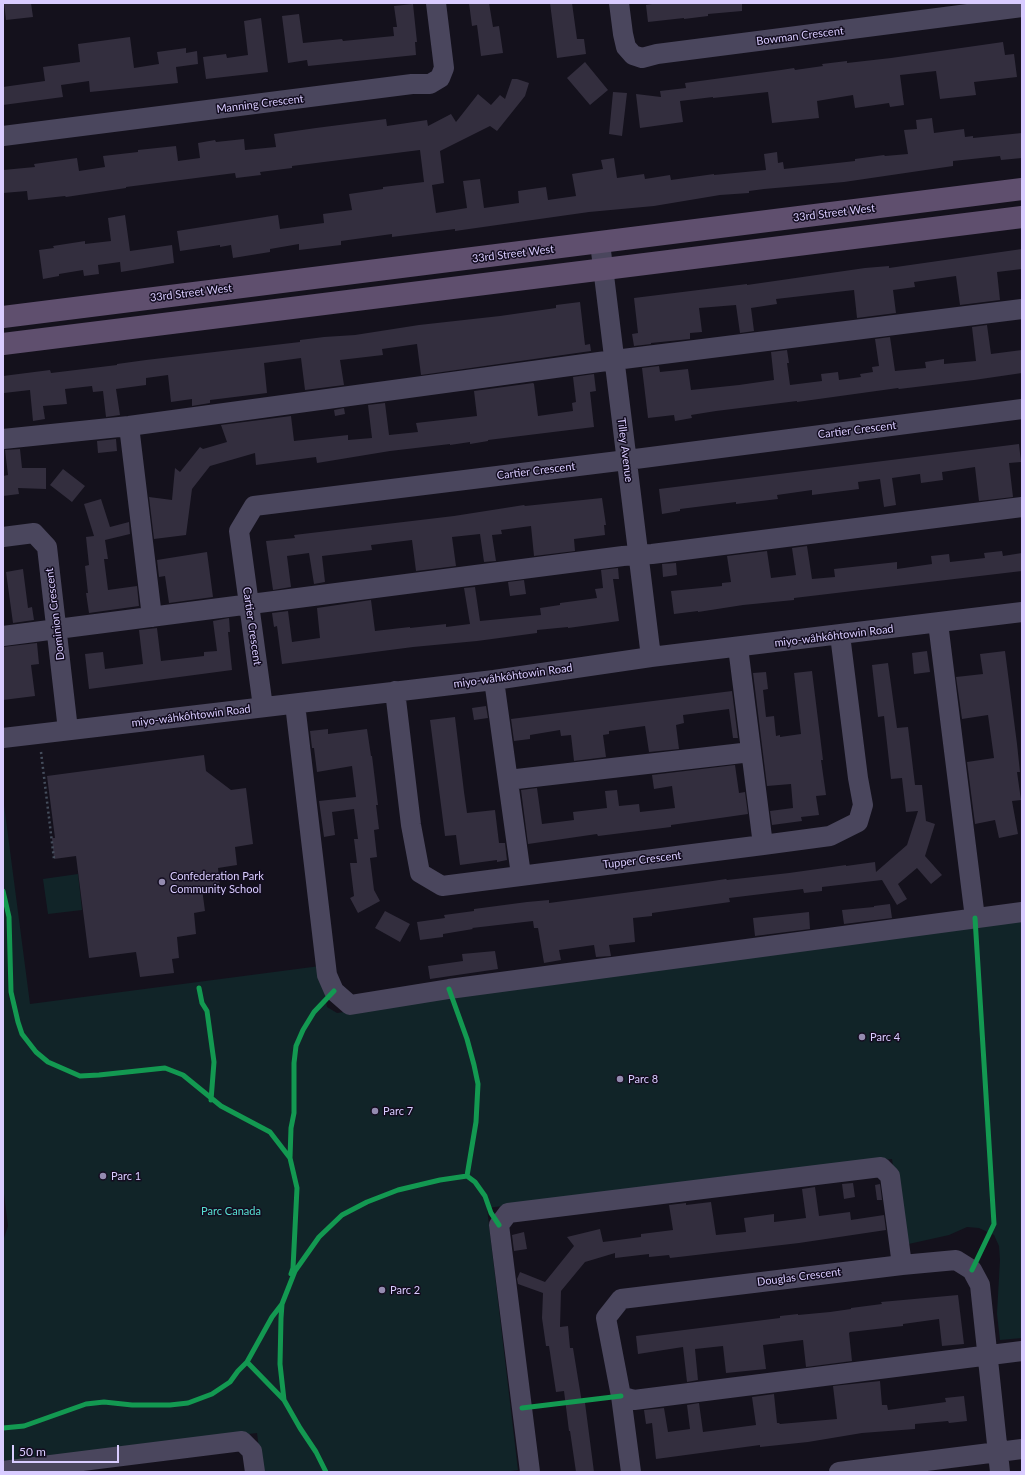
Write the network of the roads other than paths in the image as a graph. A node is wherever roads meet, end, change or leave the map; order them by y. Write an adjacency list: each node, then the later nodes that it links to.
1 (436, 3): 4 (street, Manning Crescent)
2 (619, 3): 3 (street, Bowman Crescent)
3 (1022, 8)
4 (3, 136)
5 (1022, 189): 7 (main road, 33rd Street West)
6 (1022, 217): 8 (main road)
7 (600, 243): 8 (street, Tilley Avenue); 10 (main road, 33rd Street West)
8 (602, 270): 11 (main road); 12 (street, Tilley Avenue)
9 (1022, 309): 12 (street)
10 (3, 317)
11 (3, 344)
12 (614, 361): 14 (street); 16 (street, Tilley Avenue)
13 (1022, 409): 16 (street, Cartier Crescent)
14 (129, 426): 15 (street); 22 (street)
15 (3, 439)
16 (626, 460): 19 (street, Tilley Avenue); 20 (street, Cartier Crescent)
17 (1022, 507): 19 (street)
18 (3, 537): 24 (street, Dominion Crescent)
19 (638, 555): 20 (street); 28 (street, Tilley Avenue)
20 (248, 604): 22 (street); 32 (street, Cartier Crescent)
21 (1022, 612): 23 (street, miyo-wâhkôhtowin Road)
22 (152, 617): 24 (street)
23 (938, 623): 25 (street, miyo-wâhkôhtowin Road); 40 (street)
24 (57, 629): 26 (street); 33 (street, Dominion Crescent)
25 (840, 635): 27 (street, miyo-wâhkôhtowin Road); 37 (street, Tupper Crescent)
26 (3, 636)
27 (738, 647): 28 (street, miyo-wâhkôhtowin Road); 35 (street)
28 (651, 657): 29 (street, miyo-wâhkôhtowin Road)
29 (494, 680): 30 (street, miyo-wâhkôhtowin Road); 36 (street)
30 (395, 691): 31 (street, miyo-wâhkôhtowin Road); 38 (street, Tupper Crescent)
31 (295, 704): 32 (street, miyo-wâhkôhtowin Road); 40 (street)
32 (262, 707): 33 (street, miyo-wâhkôhtowin Road)
33 (68, 730): 34 (street, miyo-wâhkôhtowin Road)
34 (3, 738)
35 (751, 752): 36 (street); 37 (street)
36 (508, 780): 38 (street)
37 (763, 845): 38 (street, Tupper Crescent)
38 (521, 875)
39 (1022, 912): 40 (street)
40 (976, 918)
41 (902, 1265): 43 (street, Douglas Crescent); 44 (street, Douglas Crescent); 49 (street)
42 (1022, 1351): 43 (street)
43 (987, 1356): 44 (street); 46 (street, Douglas Crescent)
44 (621, 1396): 50 (street, Douglas Crescent)
45 (1022, 1448): 46 (street)
46 (998, 1451): 51 (street); 52 (street, Douglas Crescent)
47 (3, 1471): 48 (street)
48 (255, 1472)
49 (530, 1472)
50 (631, 1472)
51 (839, 1472)
52 (1000, 1472)

